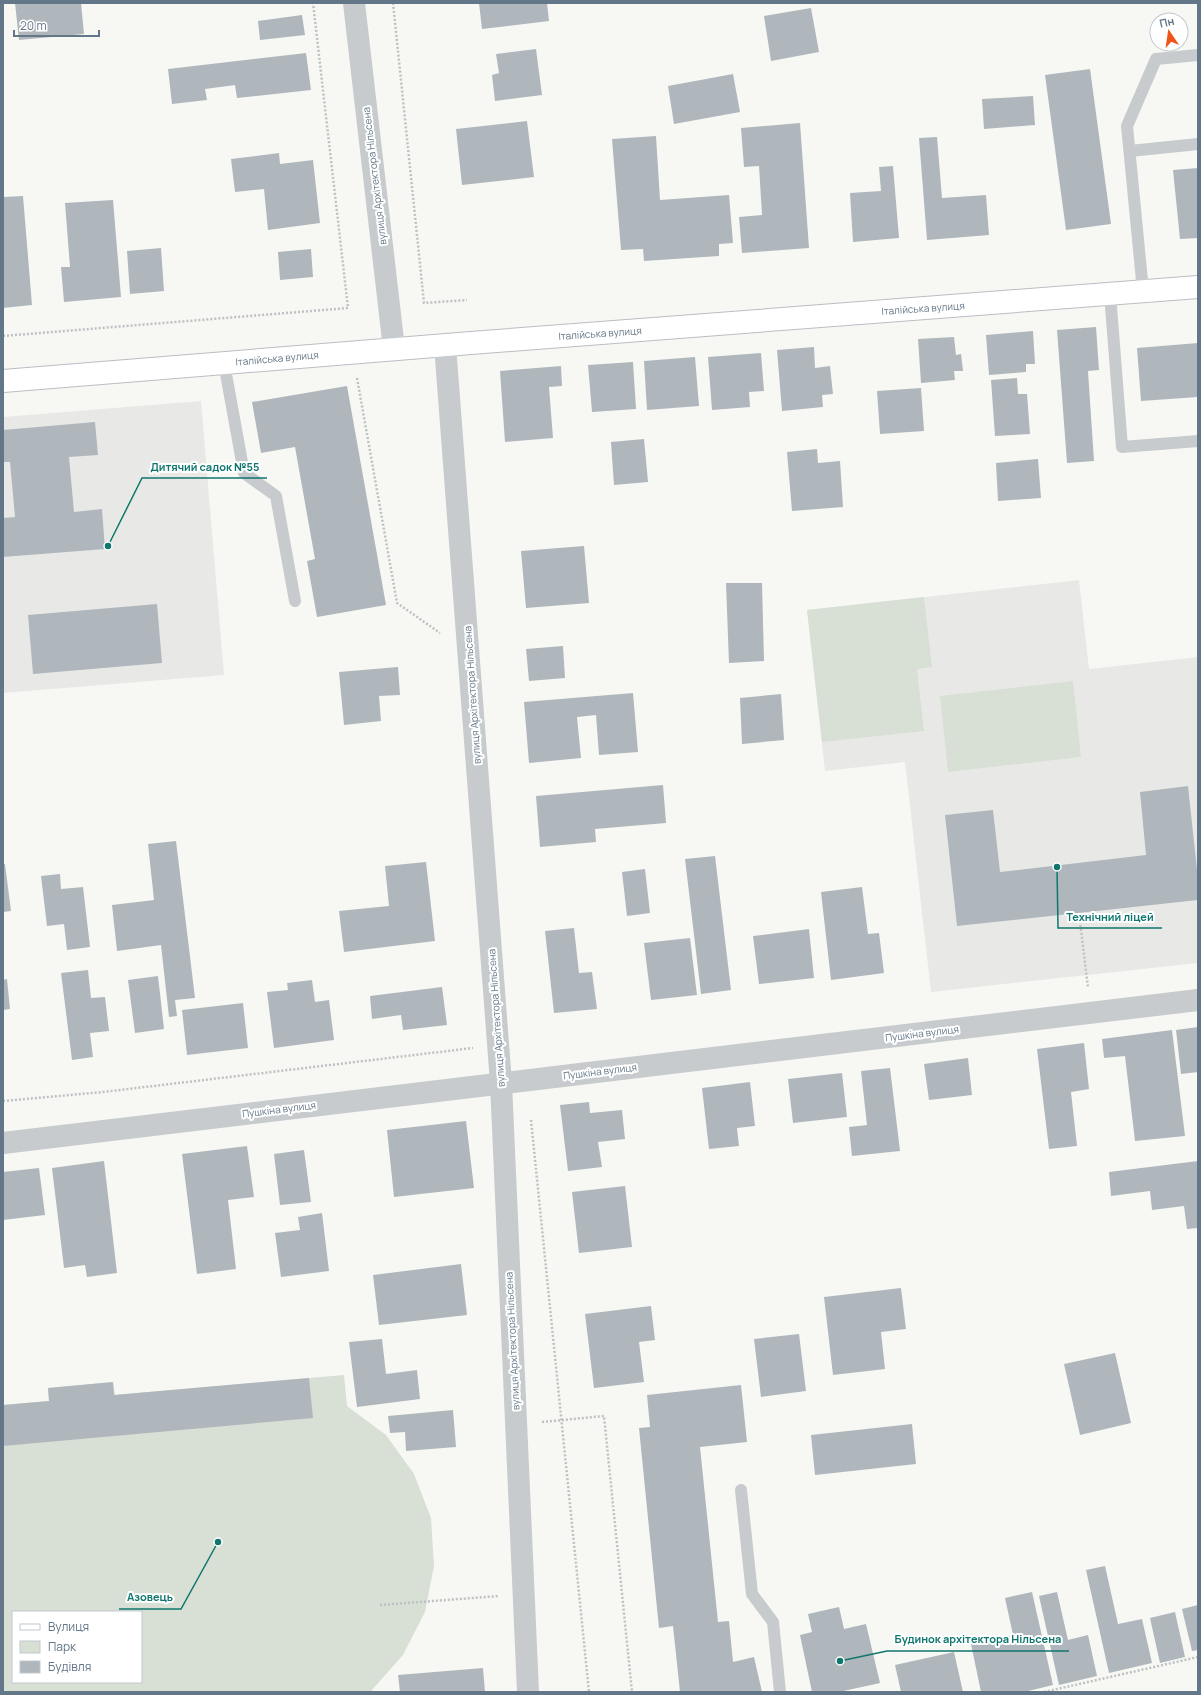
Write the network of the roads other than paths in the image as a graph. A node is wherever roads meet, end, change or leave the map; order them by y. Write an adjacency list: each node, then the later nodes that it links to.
1 (354, 3): 9 (street, вулиця Архітектора Нільсена)
2 (1198, 55): 4 (lane)
3 (1198, 144): 4 (lane)
4 (1130, 151): 6 (lane)
5 (1198, 287): 6 (street, Італійська вулиця)
6 (1143, 291): 7 (street, Італійська вулиця)
7 (1110, 294): 8 (street, Італійська вулиця); 12 (lane)
8 (445, 345): 9 (street, Італійська вулиця); 15 (street, вулиця Архітектора Нільсена)
9 (394, 349): 10 (street, Італійська вулиця)
10 (224, 363): 11 (street, Італійська вулиця); 13 (lane)
11 (3, 382)
12 (1198, 441)
13 (294, 601)
14 (1198, 1000): 15 (street, Пушкіна вулиця)
15 (501, 1083): 16 (street, Пушкіна вулиця); 18 (street, вулиця Архітектора Нільсена)
16 (3, 1142)
17 (741, 1490): 19 (lane)
18 (528, 1692)
19 (780, 1692)

